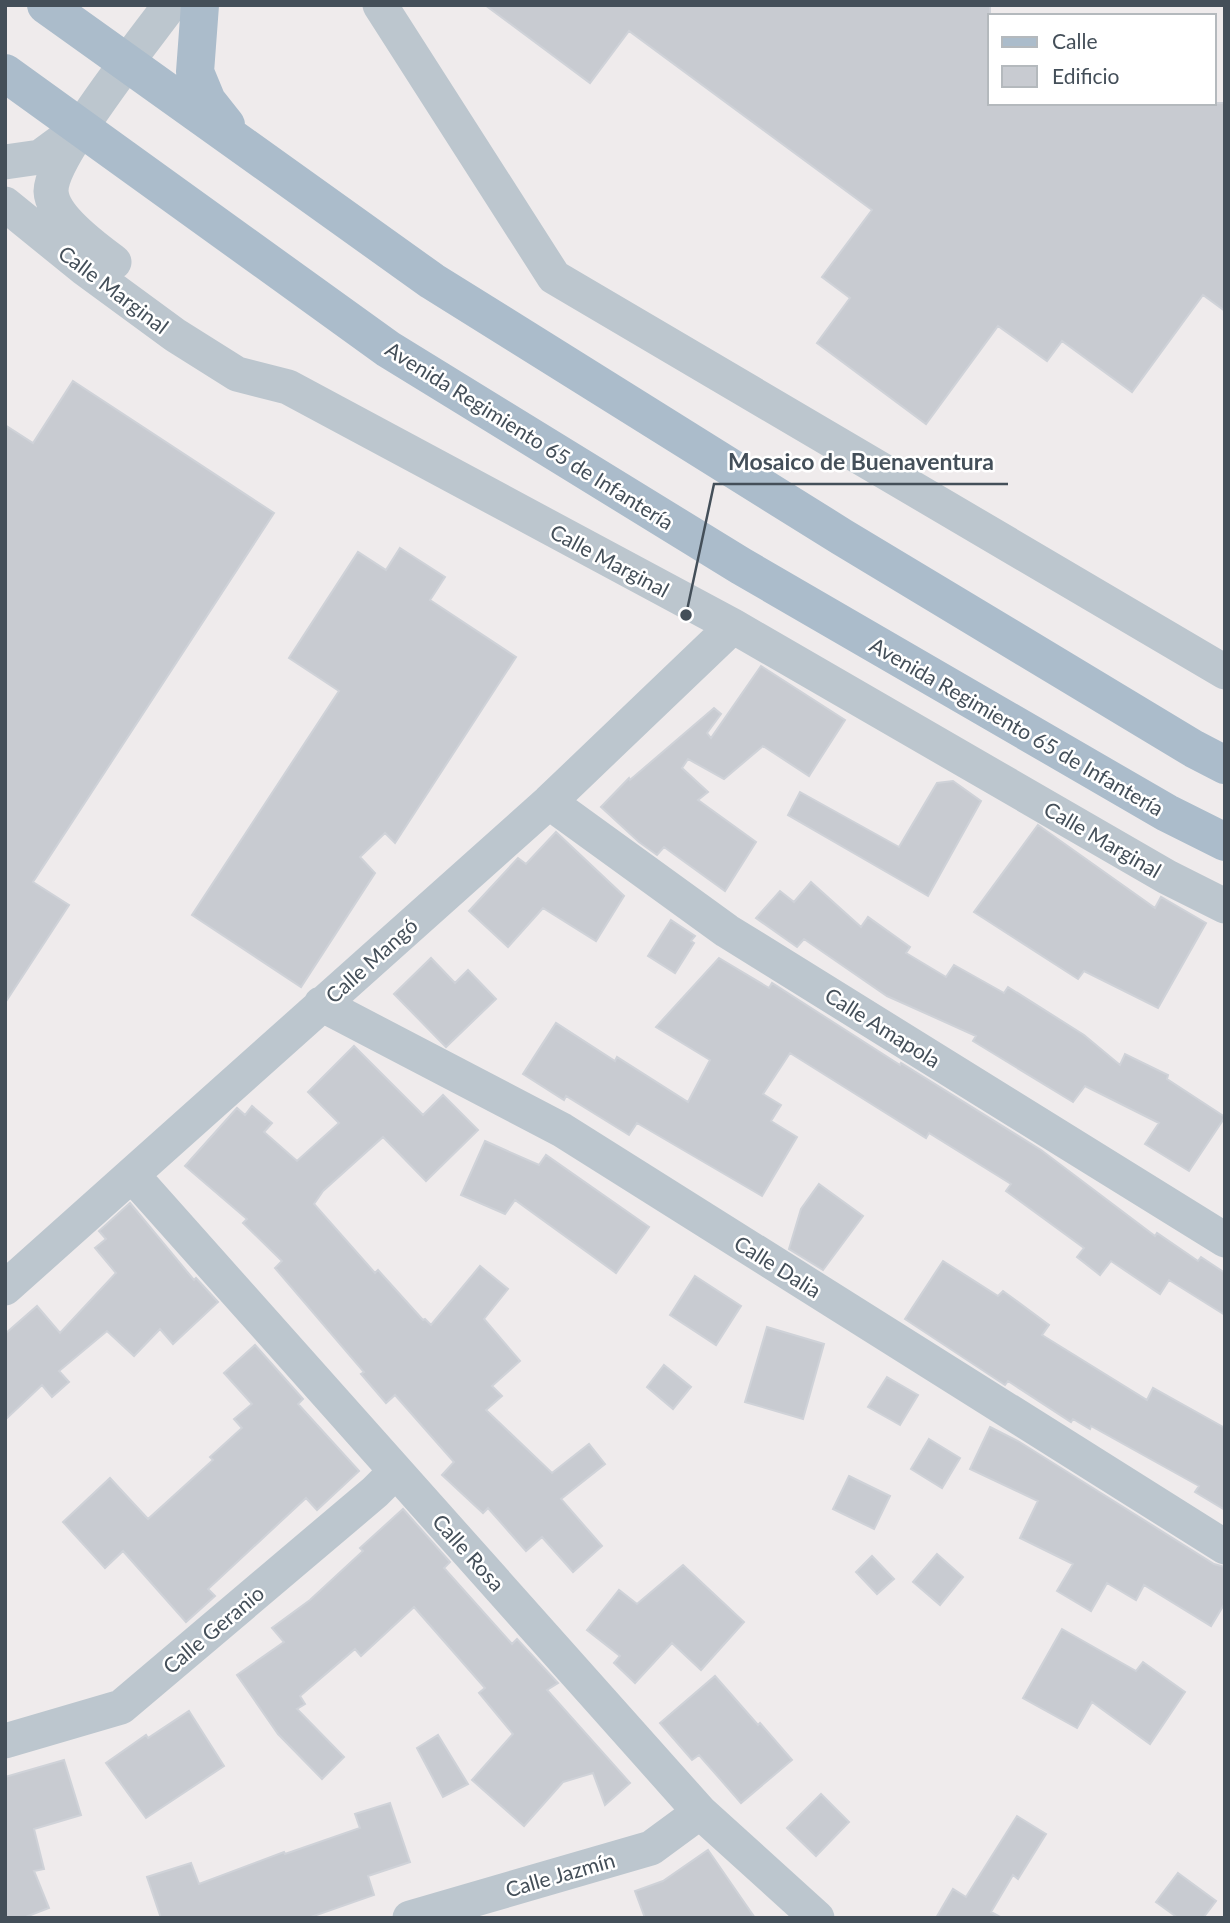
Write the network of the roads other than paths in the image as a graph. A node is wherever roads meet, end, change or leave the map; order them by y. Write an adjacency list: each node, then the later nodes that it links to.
1 (46, 5): 5 (main road)
2 (170, 5): 5 (street)
3 (200, 5): 8 (main road)
4 (380, 5): 13 (street)
5 (127, 63): 7 (street); 8 (main road)
6 (5, 73): 7 (main road, Avenida Regimiento 65 de Infantería)
7 (80, 128): 9 (street); 11 (street); 16 (main road, Avenida Regimiento 65 de Infantería)
8 (243, 146): 14 (main road)
9 (5, 162)
10 (5, 204): 11 (street, Calle Marginal)
11 (288, 387): 12 (street, Calle Marginal)
12 (733, 626): 15 (street, Calle Mangó); 17 (street, Calle Marginal)
13 (1225, 672)
14 (1225, 765)
15 (549, 802): 18 (street, Calle Mangó); 20 (street, Calle Amapola)
16 (1225, 842)
17 (1225, 906)
18 (321, 1004): 19 (street, Calle Mangó); 23 (street, Calle Dalia)
19 (132, 1175): 21 (street, Calle Mangó); 22 (street, Calle Rosa)
20 (1225, 1240)
21 (5, 1288)
22 (395, 1472): 24 (street, Calle Geranio); 25 (street, Calle Rosa)
23 (1225, 1546)
24 (5, 1741)
25 (700, 1812): 26 (street, Calle Jazmín); 27 (street, Calle Rosa)
26 (410, 1918)
27 (817, 1918)

